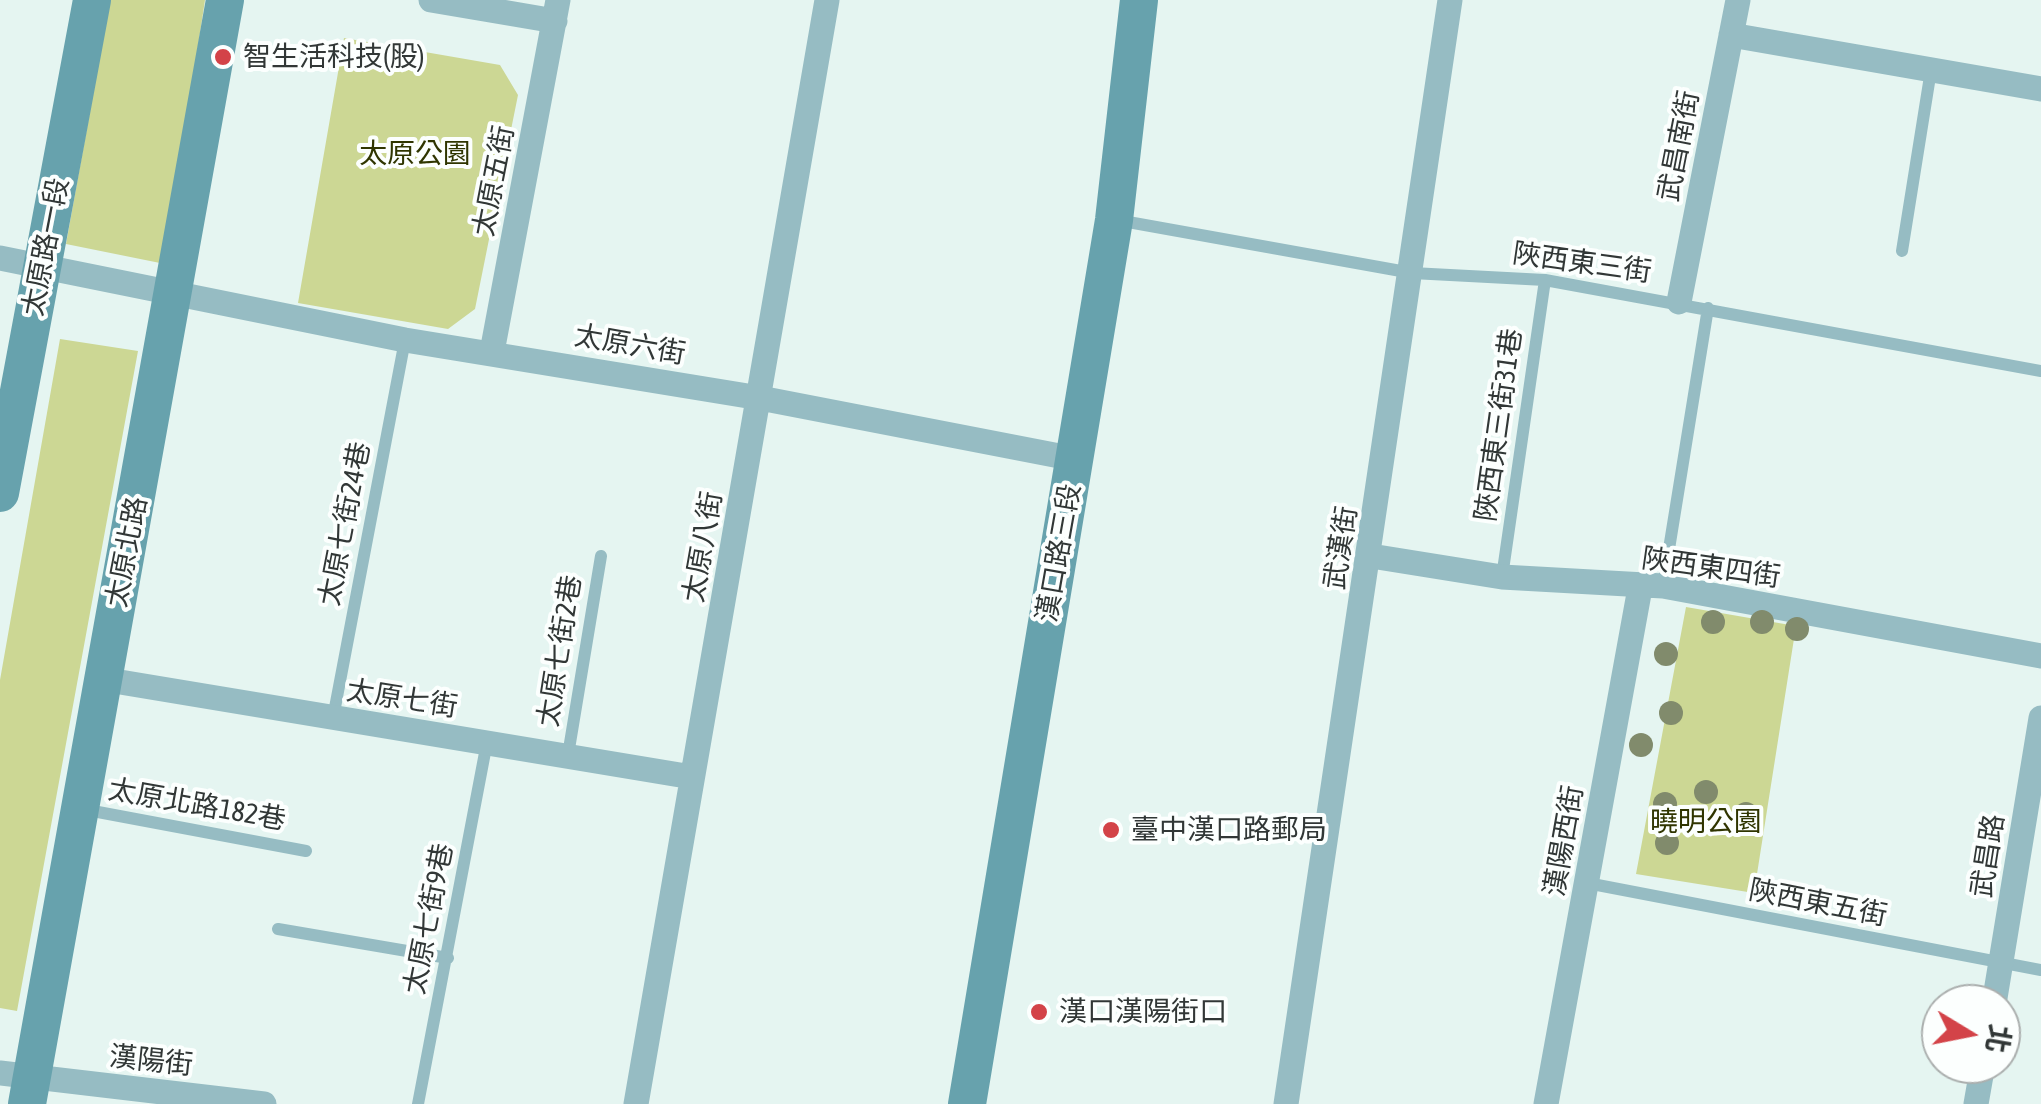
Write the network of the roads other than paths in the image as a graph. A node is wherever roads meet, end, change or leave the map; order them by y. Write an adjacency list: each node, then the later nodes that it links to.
1 (92, 0): 15 (street, 太原路一段)
2 (225, 0): 18 (street, 太原北路)
3 (431, 0): 8 (street, 太原五街)
4 (827, 0): 24 (street, 太原八街)
5 (1139, 0): 12 (street, 漢口路三段)
6 (1450, 0): 16 (street, 武漢街)
7 (1738, 0): 9 (street, 武昌南街)
8 (556, 10): 22 (street, 太原五街)
9 (1731, 35): 10 (street); 19 (street, 武昌南街)
10 (1931, 70): 11 (street); 13 (lane)
11 (2041, 89)
12 (1114, 220): 16 (lane, 陜西東三街); 25 (street, 漢口路三段)
13 (1902, 250)
14 (0, 258): 15 (street, 太原六街)
15 (42, 266): 18 (street, 太原六街); 26 (street, 太原路一段)
16 (1412, 273): 17 (lane, 陜西東三街); 28 (street, 武漢街)
17 (1545, 280): 19 (lane, 陜西東三街); 29 (lane, 陜西東三街31巷)
18 (175, 293): 21 (street, 太原六街); 32 (street, 太原北路)
19 (1679, 302): 20 (lane, 陜西東三街)
20 (1708, 308): 23 (lane, 陜西東三街); 30 (lane)
21 (405, 340): 22 (street, 太原六街); 33 (lane, 太原七街24巷)
22 (492, 352): 24 (street, 太原六街)
23 (2041, 371)
24 (760, 398): 25 (street, 太原六街); 37 (street, 太原八街)
25 (1075, 459): 50 (street, 漢口路三段)
26 (0, 493)
27 (601, 556): 36 (lane, 太原七街2巷)
28 (1370, 556): 29 (street, 陜西東四街); 51 (street, 武漢街)
29 (1502, 577): 30 (street, 陜西東四街)
30 (1651, 587): 31 (street, 陜西東四街); 40 (street, 漢陽西街)
31 (2041, 656)
32 (102, 679): 33 (street, 太原七街); 38 (street, 太原北路)
33 (334, 718): 35 (street, 太原七街)
34 (2041, 718): 43 (street, 武昌路)
35 (487, 742): 36 (street, 太原七街); 42 (lane, 太原七街9巷)
36 (568, 755): 37 (street, 太原七街)
37 (692, 777): 49 (street, 太原八街)
38 (79, 809): 39 (lane, 太原北路182巷); 46 (street, 太原北路)
39 (306, 851)
40 (1587, 883): 43 (lane, 陝西東五街); 52 (street, 漢陽西街)
41 (278, 929): 42 (lane)
42 (448, 958): 48 (lane, 太原七街9巷)
43 (2001, 965): 44 (lane, 陝西東五街); 45 (street, 武昌路)
44 (2041, 970)
45 (1998, 984)
46 (20, 1085): 47 (street, 漢陽街)
47 (264, 1104)
48 (418, 1104)
49 (636, 1104)
50 (967, 1104)
51 (1286, 1104)
52 (1546, 1104)

